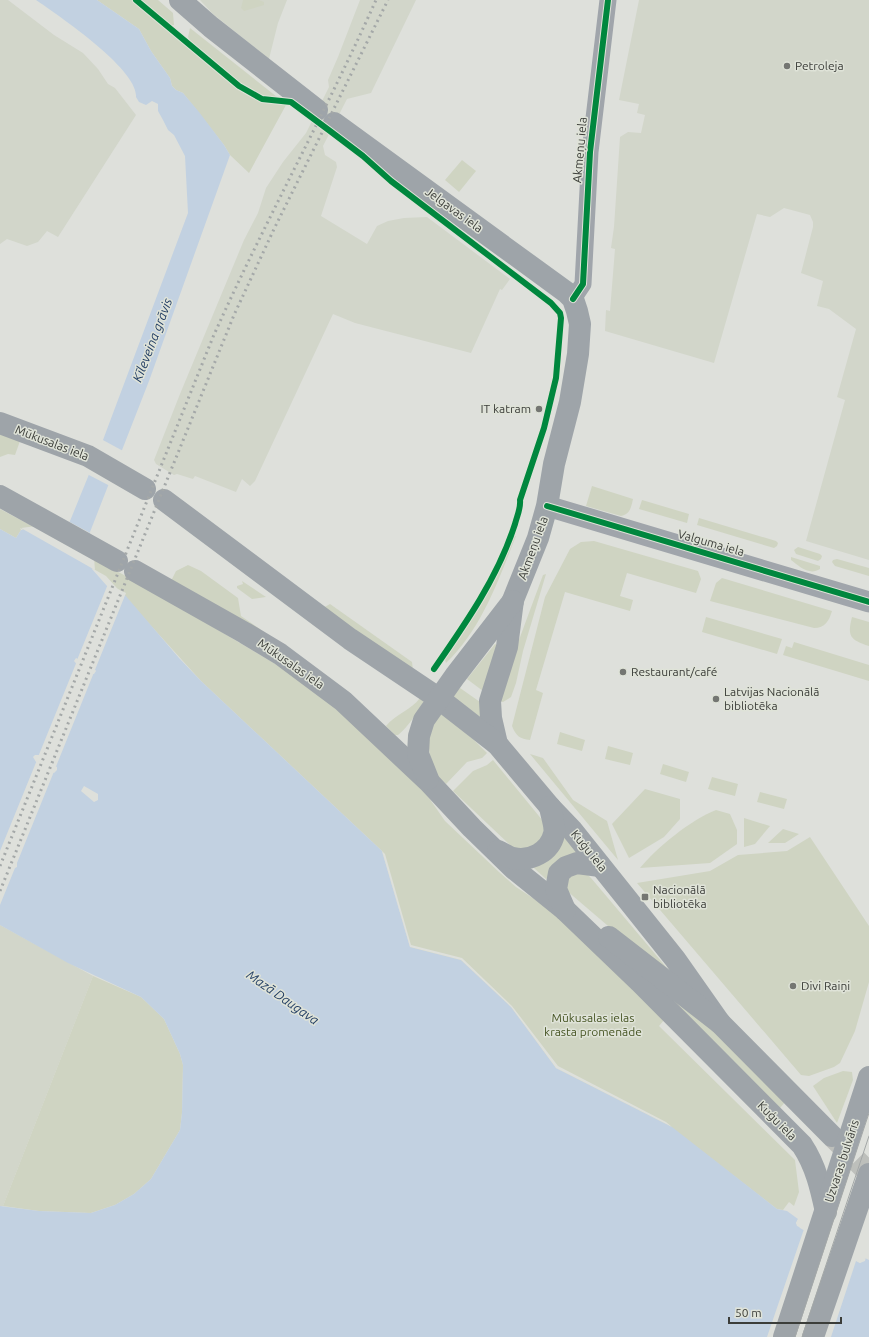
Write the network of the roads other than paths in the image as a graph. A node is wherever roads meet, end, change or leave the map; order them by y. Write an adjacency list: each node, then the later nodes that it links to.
1 (180, 0): 3 (main road, Jelgavas iela)
2 (608, 0): 3 (street, Akmeņu iela)
3 (573, 299): 8 (main road, Akmeņu iela)
4 (0, 424): 5 (main road, Mūkusalas iela)
5 (145, 488)
6 (0, 496): 13 (main road, Mūkusalas iela)
7 (164, 500): 11 (main road)
8 (547, 506): 9 (main road, Akmeņu iela); 10 (street, Valguma iela)
9 (513, 600): 11 (main road, Akmeņu iela); 12 (main road, Akmeņu iela)
10 (869, 602)
11 (438, 698): 12 (main road, Kuģu iela); 13 (main road, Akmeņu iela)
12 (497, 744): 14 (main road, Kuģu iela)
13 (429, 782): 15 (main road, Kuģu iela)
14 (550, 807): 15 (main road); 16 (main road, Kuģu iela)
15 (494, 849): 17 (main road, Kuģu iela)
16 (600, 866): 17 (main road); 18 (main road, Kuģu iela)
17 (565, 910): 18 (main road, Kuģu iela); 22 (main road, Kuģu iela)
18 (720, 1023): 20 (main road, Kuģu iela)
19 (869, 1077): 22 (main road, Uzvaras bulvāris)
20 (832, 1136)
21 (869, 1174): 24 (main road)
22 (824, 1218): 23 (main road, Uzvaras bulvāris)
23 (784, 1337)
24 (814, 1337)

